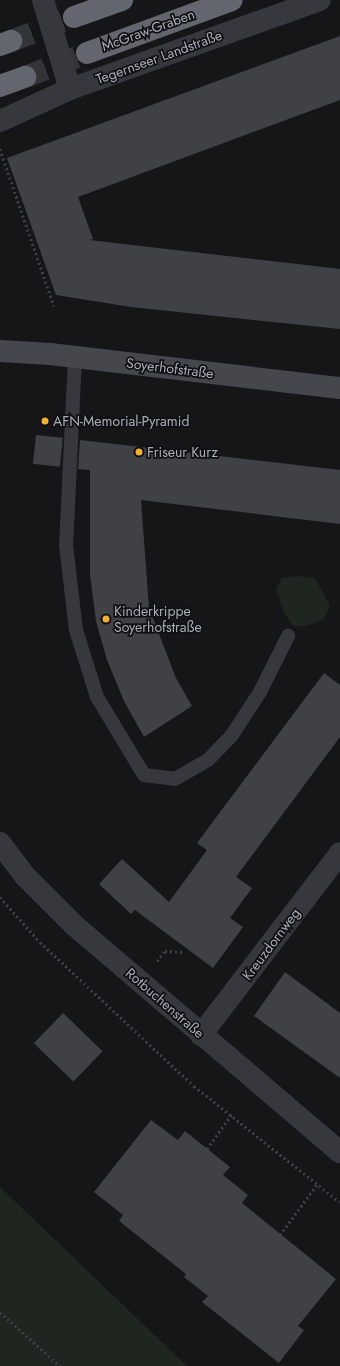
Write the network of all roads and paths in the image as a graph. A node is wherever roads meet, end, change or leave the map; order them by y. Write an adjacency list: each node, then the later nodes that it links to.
1 (43, 0): 9 (street)
2 (122, 0): 5 (highway)
3 (232, 0): 6 (highway, McGraw-Graben)
4 (320, 0): 9 (street, Tegernseer Landstraße)
5 (74, 17)
6 (87, 53)
7 (24, 77): 8 (highway)
8 (0, 86)
9 (70, 89): 10 (street, Tegernseer Landstraße)
10 (0, 121)
11 (0, 148): 12 (path)
12 (54, 306)
13 (0, 351): 14 (main road, Soyerhofstraße)
14 (76, 357): 15 (main road, Soyerhofstraße); 16 (lane)
15 (340, 388)
16 (288, 636)
17 (0, 843): 20 (street, Rotbuchenstraße)
18 (340, 853): 20 (street, Kreuzdornweg)
19 (0, 897): 21 (path)
20 (201, 1035): 23 (street, Rotbuchenstraße)
21 (231, 1115): 22 (path); 24 (path)
22 (207, 1149)
23 (340, 1152)
24 (317, 1184): 25 (path); 26 (path)
25 (340, 1202)
26 (280, 1235)
27 (0, 1312): 28 (path)
28 (60, 1366)

